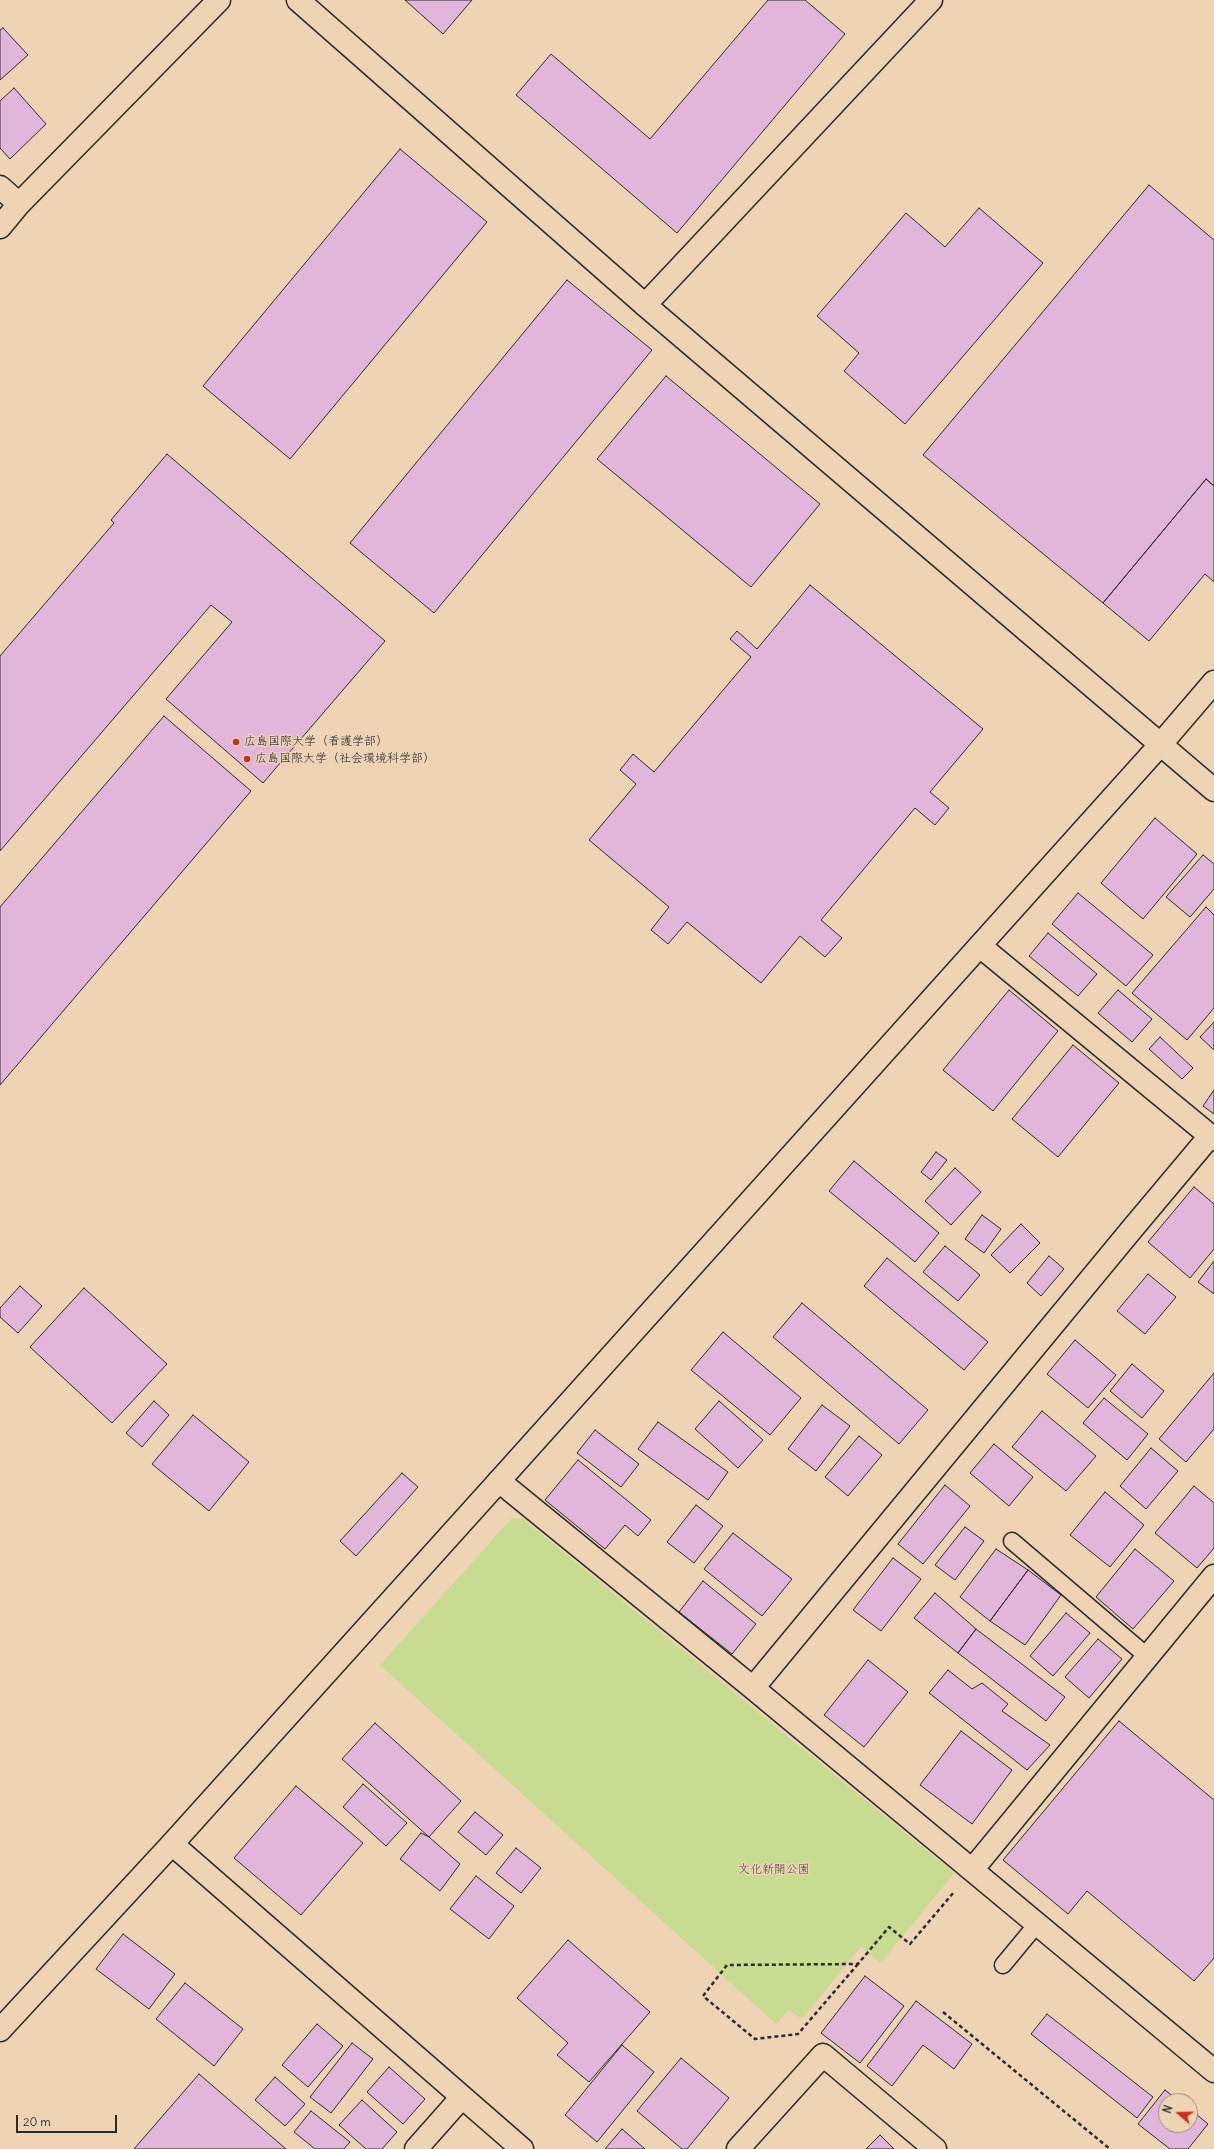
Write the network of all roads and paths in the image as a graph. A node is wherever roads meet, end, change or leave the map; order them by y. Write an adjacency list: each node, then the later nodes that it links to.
1 (219, 0): 5 (street)
2 (298, 0): 7 (street)
3 (931, 0): 7 (street)
4 (0, 187): 5 (street)
5 (19, 204): 6 (street)
6 (0, 227)
7 (645, 305): 9 (street)
8 (1214, 682): 9 (street)
9 (1160, 745): 10 (street); 11 (street)
10 (1214, 790)
11 (980, 946): 12 (street); 13 (street)
12 (1212, 1138): 17 (street)
13 (499, 1481): 17 (street); 18 (street)
14 (1012, 1540): 16 (lane)
15 (1214, 1576): 16 (street)
16 (1148, 1657): 19 (street)
17 (753, 1688): 19 (street)
18 (172, 1844): 24 (street); 26 (street)
19 (972, 1870): 20 (street); 21 (path)
20 (1037, 1924): 22 (lane); 25 (street)
21 (858, 1964): 21 (path)
22 (1003, 1964)
23 (943, 2012): 31 (path)
24 (0, 2030)
25 (1214, 2071)
26 (462, 2097): 27 (street); 28 (street)
27 (416, 2149)
28 (522, 2149)
29 (738, 2149): 30 (street)
30 (936, 2149)
31 (1110, 2149)

